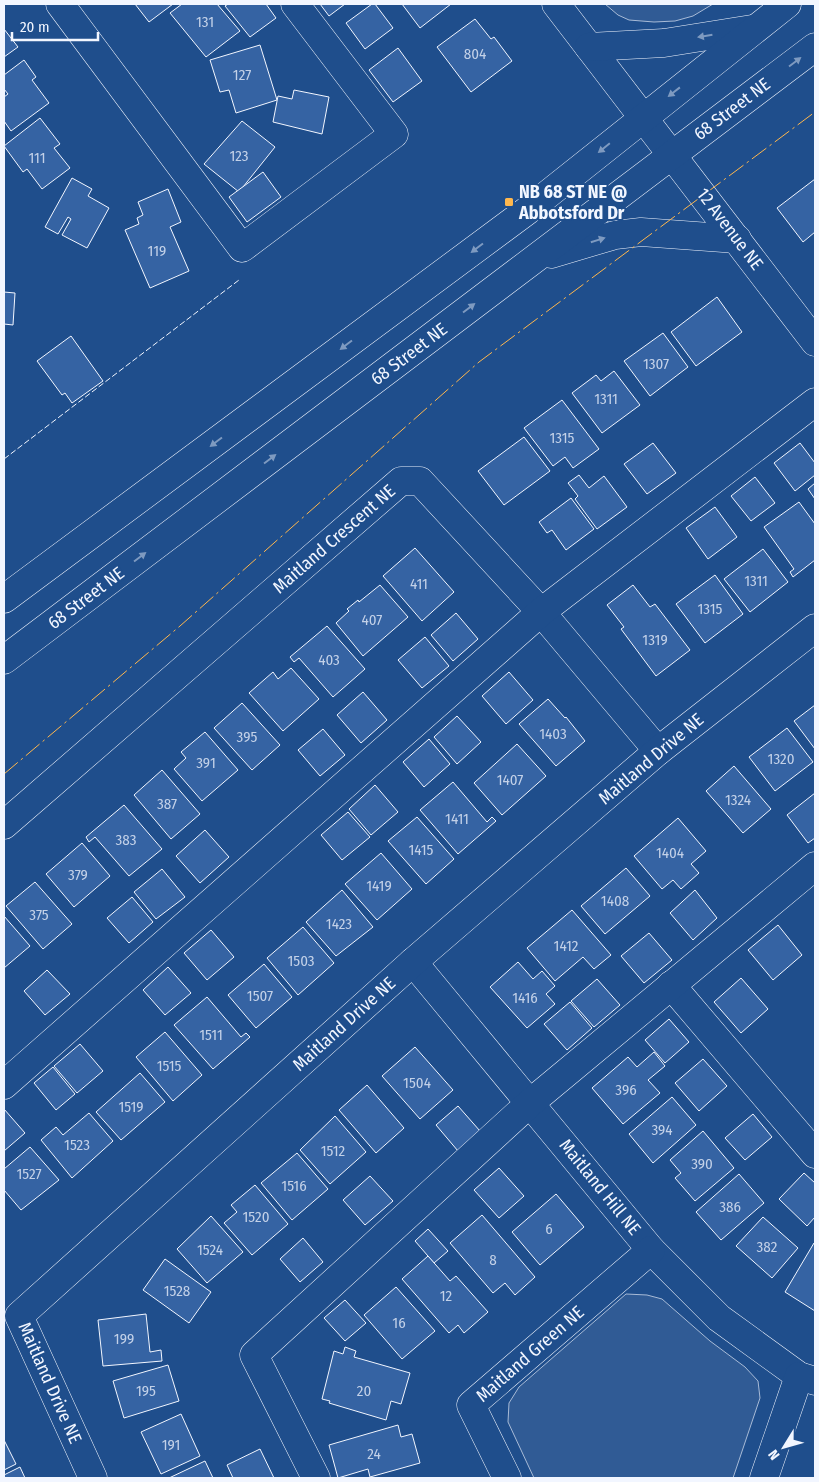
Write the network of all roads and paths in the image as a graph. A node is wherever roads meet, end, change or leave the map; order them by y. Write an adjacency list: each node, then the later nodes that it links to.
1 (60, 4): 2 (street)
2 (295, 4)
3 (556, 4): 6 (street, 12 Avenue NE)
4 (787, 4): 5 (street)
5 (754, 29): 6 (street, one-way to 6); 8 (street, one-way to 8)
6 (589, 47): 8 (street, 12 Avenue NE)
7 (815, 47): 9 (street, 68 Street NE, one-way to 7)
8 (642, 117): 9 (street, 12 Avenue NE); 14 (street, one-way to 14)
9 (672, 154): 10 (street, 12 Avenue NE); 11 (street, 68 Street NE)
10 (737, 239): 11 (street, one-way to 10); 12 (street, 12 Avenue NE)
11 (535, 259): 17 (street, 68 Street NE, one-way to 11)
12 (815, 342)
13 (815, 402): 15 (street)
14 (4, 599)
15 (541, 612): 18 (street, Maitland Crescent NE); 19 (street, Maitland Crescent NE); 23 (street)
16 (815, 628): 18 (street, Maitland Drive NE)
17 (4, 660)
18 (658, 751): 21 (street, Maitland Drive NE)
19 (4, 825)
20 (815, 866): 22 (street)
21 (413, 962): 24 (street, Maitland Hill NE); 28 (street, Maitland Drive NE)
22 (672, 985): 24 (street); 25 (street)
23 (4, 1085)
24 (530, 1103): 26 (street, Maitland Hill NE); 29 (street)
25 (815, 1154)
26 (651, 1250): 27 (street, Maitland Hill NE); 30 (street, Maitland Green NE)
27 (807, 1378): 31 (street)
28 (94, 1478)
29 (316, 1478)
30 (507, 1478)
31 (764, 1478)

